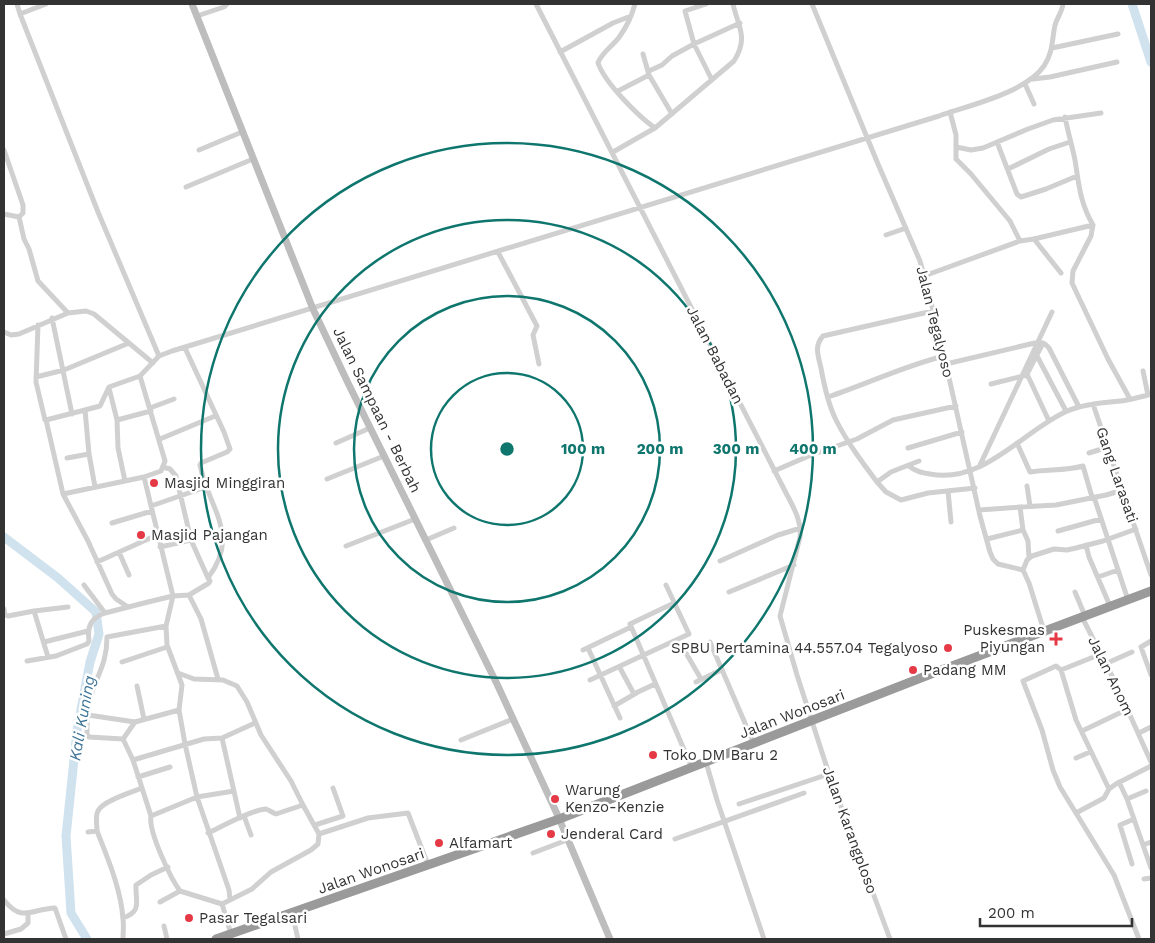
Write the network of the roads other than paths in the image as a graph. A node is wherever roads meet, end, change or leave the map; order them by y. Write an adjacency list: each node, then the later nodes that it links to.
1 (17, 4): 13 (street)
2 (46, 4): 13 (street)
3 (192, 4): 15 (main road, Jalan Sampaan - Berbah)
4 (227, 4): 15 (street)
5 (536, 4): 20 (street, Jalan Babadan)
6 (636, 4): 14 (street)
7 (683, 4): 12 (street)
8 (706, 4): 12 (street)
9 (733, 4): 16 (street)
10 (812, 4): 35 (street, Jalan Tegalyoso)
11 (1063, 4): 19 (street)
12 (685, 12): 18 (street)
13 (20, 14): 67 (street)
14 (632, 15): 20 (street); 27 (street)
15 (197, 16): 34 (main road, Jalan Sampaan - Berbah)
16 (740, 23): 18 (street); 25 (street)
17 (1118, 34): 19 (street)
18 (694, 44): 23 (street); 25 (street)
19 (1052, 48): 24 (street)
20 (560, 52): 41 (street, Jalan Babadan)
21 (643, 54): 23 (street)
22 (1117, 62): 24 (street)
23 (649, 73): 27 (street); 31 (street)
24 (1033, 79): 26 (street)
25 (712, 80): 31 (street)
26 (1025, 84): 28 (street); 29 (street)
27 (618, 92): 33 (street)
28 (1034, 104)
29 (950, 112): 35 (street); 38 (street)
30 (1101, 113): 32 (street)
31 (672, 114): 33 (street)
32 (1065, 118): 36 (street); 37 (street)
33 (655, 128): 41 (street)
34 (242, 132): 40 (street); 42 (main road, Jalan Sampaan - Berbah)
35 (867, 138): 46 (street); 50 (street, Jalan Tegalyoso)
36 (997, 142): 38 (street); 43 (street)
37 (1070, 142): 43 (street); 44 (street)
38 (956, 147): 53 (street)
39 (4, 150): 48 (street)
40 (199, 150)
41 (612, 152): 46 (street, Jalan Babadan)
42 (253, 159): 45 (street); 57 (main road, Jalan Sampaan - Berbah)
43 (1008, 169): 44 (street)
44 (1077, 176): 49 (street)
45 (186, 187)
46 (640, 208): 54 (street); 110 (street, Jalan Babadan)
47 (4, 214): 48 (street)
48 (19, 217): 60 (street)
49 (1093, 225): 52 (street); 82 (street)
50 (906, 228): 51 (street); 56 (street, Jalan Tegalyoso)
51 (886, 234)
52 (1034, 240): 53 (street); 55 (street)
53 (1020, 241): 56 (street)
54 (498, 252): 57 (street); 71 (street)
55 (1061, 273)
56 (924, 276): 58 (street, Jalan Tegalyoso)
57 (313, 309): 66 (street); 94 (main road, Jalan Sampaan - Berbah)
58 (933, 311): 68 (street, Jalan Tegalyoso); 80 (street)
59 (1052, 312): 65 (street)
60 (68, 313): 61 (street); 64 (street)
61 (52, 318): 62 (street); 73 (street)
62 (38, 325): 63 (street); 77 (street)
63 (5, 333)
64 (128, 343): 70 (street); 73 (street)
65 (1041, 343): 69 (street); 72 (street); 75 (street); 85 (street)
66 (185, 348): 67 (street); 90 (street)
67 (159, 356): 70 (street)
68 (944, 356): 72 (street, Jalan Tegalyoso); 80 (street)
69 (1037, 356): 75 (street); 88 (street)
70 (153, 363): 76 (street)
71 (539, 364)
72 (946, 364): 84 (street, Jalan Tegalyoso)
73 (64, 370): 77 (street); 89 (street)
74 (1143, 371): 82 (street)
75 (1025, 375): 78 (street); 93 (street); 107 (street)
76 (140, 376): 79 (street); 87 (street)
77 (36, 377): 91 (street)
78 (991, 384)
79 (108, 387): 86 (street); 92 (street)
80 (828, 397): 98 (street)
81 (174, 398): 87 (street)
82 (1130, 399): 83 (street)
83 (1093, 404): 85 (street); 100 (street, Gang Larasati)
84 (956, 406): 95 (street, Jalan Tegalyoso); 98 (street)
85 (1079, 407): 88 (street)
86 (85, 410): 89 (street); 103 (street)
87 (150, 410): 92 (street); 96 (street)
88 (1066, 411): 93 (street)
89 (72, 414): 91 (street)
90 (215, 416): 96 (street); 118 (street)
91 (45, 420): 122 (street)
92 (117, 420): 114 (street)
93 (1049, 421): 99 (street)
94 (370, 428): 97 (street); 104 (main road, Jalan Sampaan - Berbah)
95 (962, 432): 101 (street); 111 (street, Jalan Tegalyoso)
96 (160, 439): 109 (street)
97 (336, 442)
98 (848, 442): 110 (street); 115 (street)
99 (1017, 443): 107 (street); 124 (street)
100 (1108, 447): 102 (street); 120 (street, Gang Larasati)
101 (908, 448)
102 (1089, 453)
103 (89, 454): 105 (street); 117 (street)
104 (384, 456): 113 (street); 129 (main road, Jalan Sampaan - Berbah)
105 (67, 458)
106 (919, 461): 108 (street)
107 (982, 464): 111 (street)
108 (909, 466): 111 (street); 115 (street)
109 (164, 467): 112 (street); 123 (street)
110 (774, 471): 134 (street, Jalan Babadan)
111 (971, 472): 119 (street, Jalan Tegalyoso)
112 (144, 477): 114 (street); 127 (street)
113 (327, 479)
114 (126, 481): 117 (street)
115 (877, 482): 121 (street)
116 (1026, 486): 125 (street)
117 (95, 487): 122 (street)
118 (206, 487): 123 (street); 157 (street)
119 (975, 488): 121 (street); 128 (street, Jalan Tegalyoso)
120 (1123, 490): 124 (street); 135 (street, Gang Larasati)
121 (948, 491): 132 (street)
122 (63, 494): 150 (street)
123 (181, 494): 127 (street); 140 (street)
124 (1093, 497): 125 (street); 130 (street)
125 (1030, 506): 126 (street)
126 (1020, 507): 128 (street); 136 (street)
127 (152, 508): 131 (street); 138 (street)
128 (979, 510): 142 (street, Jalan Tegalyoso)
129 (415, 519): 141 (main road, Jalan Sampaan - Berbah); 144 (street)
130 (1101, 519): 137 (street); 139 (street)
131 (112, 522)
132 (951, 522)
133 (454, 528): 141 (street)
134 (801, 528): 149 (street); 151 (street)
135 (1136, 529): 139 (street); 148 (street, Gang Larasati)
136 (1023, 530): 142 (street); 147 (street)
137 (1058, 531)
138 (157, 535): 145 (street); 146 (street)
139 (1107, 539): 143 (street); 153 (street)
140 (191, 540): 145 (street); 157 (street)
141 (426, 540): 206 (main road, Jalan Sampaan - Berbah)
142 (987, 540): 152 (street, Jalan Tegalyoso)
143 (1086, 545): 147 (street); 156 (street)
144 (346, 546)
145 (160, 547): 164 (street)
146 (119, 552): 150 (street); 154 (street)
147 (1029, 558): 152 (street)
148 (1149, 560): 155 (street, Gang Larasati)
149 (720, 561)
150 (97, 562): 169 (street)
151 (794, 565): 161 (street); 208 (street)
152 (1023, 570): 177 (street)
153 (1118, 570): 156 (street); 165 (street)
154 (129, 575)
155 (1151, 575)
156 (1098, 577): 167 (street)
157 (208, 578): 163 (street)
158 (84, 585): 172 (street)
159 (666, 586): 166 (street)
160 (1151, 591): 165 (highway, Jalan Wonosari)
161 (729, 592)
162 (1075, 592): 173 (street, Jalan Anom)
163 (189, 595): 164 (street); 196 (street)
164 (173, 596): 169 (street); 174 (street)
165 (1128, 600): 167 (highway, Jalan Wonosari)
166 (674, 603): 175 (street); 185 (street)
167 (1110, 606): 173 (highway, Jalan Wonosari)
168 (68, 607): 171 (street)
169 (128, 607): 172 (street)
170 (4, 609): 171 (street)
171 (34, 612): 179 (street)
172 (104, 614): 176 (street)
173 (1083, 617): 177 (highway, Jalan Wonosari); 184 (street, Jalan Anom)
174 (166, 626): 181 (street); 204 (street)
175 (631, 627): 185 (street); 195 (street)
176 (88, 631): 179 (street); 186 (street)
177 (1044, 632): 208 (highway, Jalan Wonosari)
178 (1151, 641): 194 (street)
179 (44, 642): 186 (street)
180 (710, 642): 191 (street)
181 (167, 647): 188 (street); 193 (street)
182 (1132, 652): 189 (street)
183 (686, 654): 191 (street)
184 (1100, 654): 189 (street, Jalan Anom); 192 (street)
185 (643, 656): 190 (street); 198 (street)
186 (48, 657): 187 (street)
187 (26, 661)
188 (122, 662)
189 (1106, 664): 202 (street, Jalan Anom)
190 (620, 668): 195 (street); 200 (street)
191 (721, 670): 218 (street)
192 (1061, 670): 212 (street); 241 (street)
193 (178, 672): 196 (street); 203 (street)
194 (1151, 675)
195 (601, 676): 197 (street); 201 (street)
196 (218, 679): 210 (street)
197 (590, 680)
198 (655, 684): 200 (street); 225 (street)
199 (137, 686): 207 (street)
200 (634, 694): 201 (street)
201 (614, 706): 205 (street)
202 (1128, 709): 212 (street); 213 (street, Jalan Anom)
203 (179, 710): 207 (street); 217 (street)
204 (88, 714): 209 (street); 215 (street)
205 (620, 718)
206 (513, 719): 216 (street); 244 (main road, Jalan Sampaan - Berbah)
207 (144, 720): 209 (street)
208 (813, 721): 218 (highway, Jalan Wonosari); 226 (street, Jalan Karangploso)
209 (135, 722): 215 (street)
210 (256, 723): 214 (street); 239 (street)
211 (1151, 727): 213 (street)
212 (1082, 731): 219 (street)
213 (1139, 733): 223 (street, Jalan Anom)
214 (222, 738): 217 (street); 232 (street)
215 (123, 739): 221 (street)
216 (461, 740)
217 (185, 744): 221 (street); 236 (street)
218 (754, 744): 222 (highway, Jalan Wonosari)
219 (1090, 752): 220 (street); 231 (street)
220 (1076, 758)
221 (133, 760): 227 (street)
222 (706, 762): 225 (highway, Jalan Wonosari); 246 (street)
223 (1151, 764): 228 (street)
224 (170, 767): 227 (street)
225 (692, 768): 244 (highway, Jalan Wonosari)
226 (829, 774): 235 (street); 283 (street, Jalan Karangploso)
227 (138, 777): 230 (street)
228 (1119, 782): 231 (street); 237 (street)
229 (333, 788): 247 (street)
230 (141, 789): 242 (street); 248 (street)
231 (1109, 789): 241 (street)
232 (234, 791): 236 (street); 243 (street)
233 (1146, 791): 237 (street)
234 (804, 793): 240 (street)
235 (757, 796): 238 (street); 240 (street)
236 (197, 797): 242 (street); 250 (street)
237 (1127, 799): 245 (street)
238 (740, 804)
239 (303, 805): 243 (street); 247 (street)
240 (760, 808): 246 (street)
241 (1076, 814): 284 (street)
242 (151, 816): 261 (street)
243 (242, 817): 250 (street); 252 (street)
244 (559, 819): 254 (main road, Jalan Sampaan - Berbah); 260 (highway, Jalan Wonosari)
245 (1134, 819): 256 (street); 259 (street)
246 (724, 821): 253 (street); 282 (street)
247 (315, 825): 251 (street)
248 (97, 831): 249 (street); 272 (street)
249 (88, 832)
250 (208, 833): 267 (street)
251 (320, 834): 260 (street); 267 (street)
252 (251, 835)
253 (675, 839)
254 (567, 840): 257 (street); 281 (main road, Jalan Sampaan - Berbah)
255 (1151, 842): 256 (street)
256 (1143, 845): 258 (street)
257 (533, 853)
258 (1150, 858): 262 (street)
259 (1132, 864)
260 (428, 866): 271 (highway, Jalan Wonosari)
261 (168, 867): 265 (street); 272 (street)
262 (1151, 868)
263 (1151, 878): 264 (street)
264 (1144, 879)
265 (180, 891): 268 (street); 269 (street)
266 (4, 900): 270 (street)
267 (230, 900): 269 (street)
268 (160, 902)
269 (222, 904): 275 (street)
270 (28, 913): 274 (street); 276 (street)
271 (292, 913): 275 (highway, Jalan Wonosari); 280 (street)
272 (123, 918): 277 (street)
273 (164, 926): 278 (street)
274 (4, 934)
275 (229, 935): 279 (highway, Jalan Wonosari)
276 (66, 939)
277 (123, 939)
278 (167, 939)
279 (216, 939)
280 (298, 939)
281 (610, 939)
282 (764, 939)
283 (890, 939)
284 (1139, 939)

